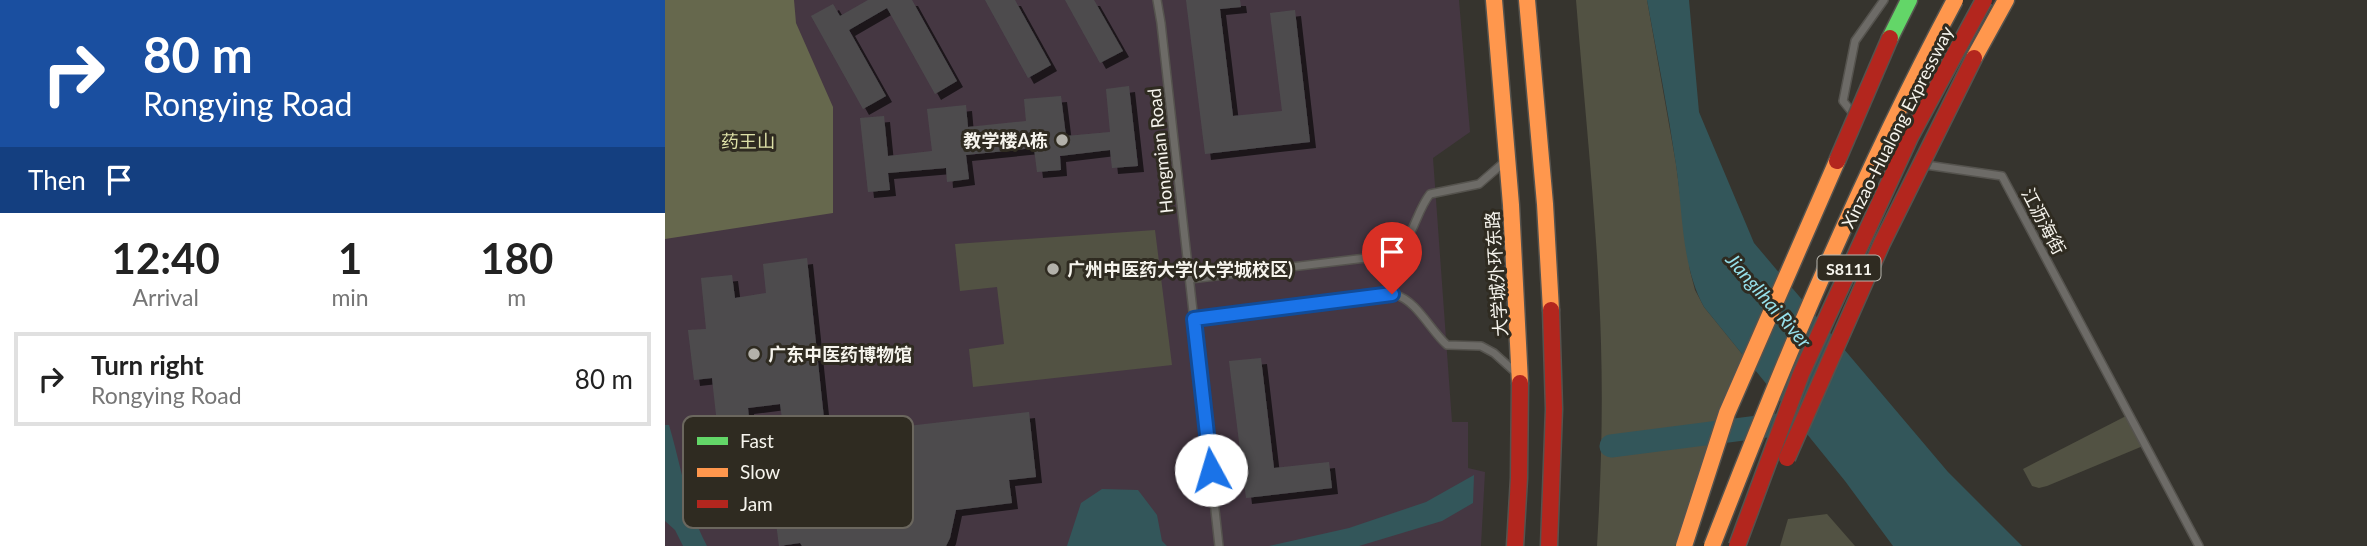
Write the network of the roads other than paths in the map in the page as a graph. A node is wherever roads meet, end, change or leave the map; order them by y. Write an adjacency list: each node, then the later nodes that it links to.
1 (1157, 0): 12 (lane, Hongmian Road)
2 (1494, 0): 11 (main road, 大学城外环东路)
3 (1527, 0): 17 (main road)
4 (1884, 0): 9 (lane)
5 (1909, 0): 18 (main road, bridge)
6 (1955, 0): 19 (main road, Xinzao-Hualong Expressway / S8111, bridge)
7 (1984, 0): 20 (main road, Xinzao-Hualong Expressway / S8111, bridge)
8 (2006, 0): 21 (main road, bridge)
9 (1866, 130)
10 (1873, 140): 22 (lane, 江沥海街)
11 (1507, 158): 12 (lane); 14 (main road, 大学城外环东路)
12 (1190, 279): 13 (lane, Hongmian Road)
13 (1194, 319): 14 (lane); 15 (lane, Hongmian Road)
14 (1520, 380): 16 (main road, 大学城外环东路)
15 (1219, 546)
16 (1515, 546)
17 (1549, 546)
18 (1684, 546)
19 (1712, 546)
20 (1737, 546)
21 (1749, 546)
22 (2199, 546)

